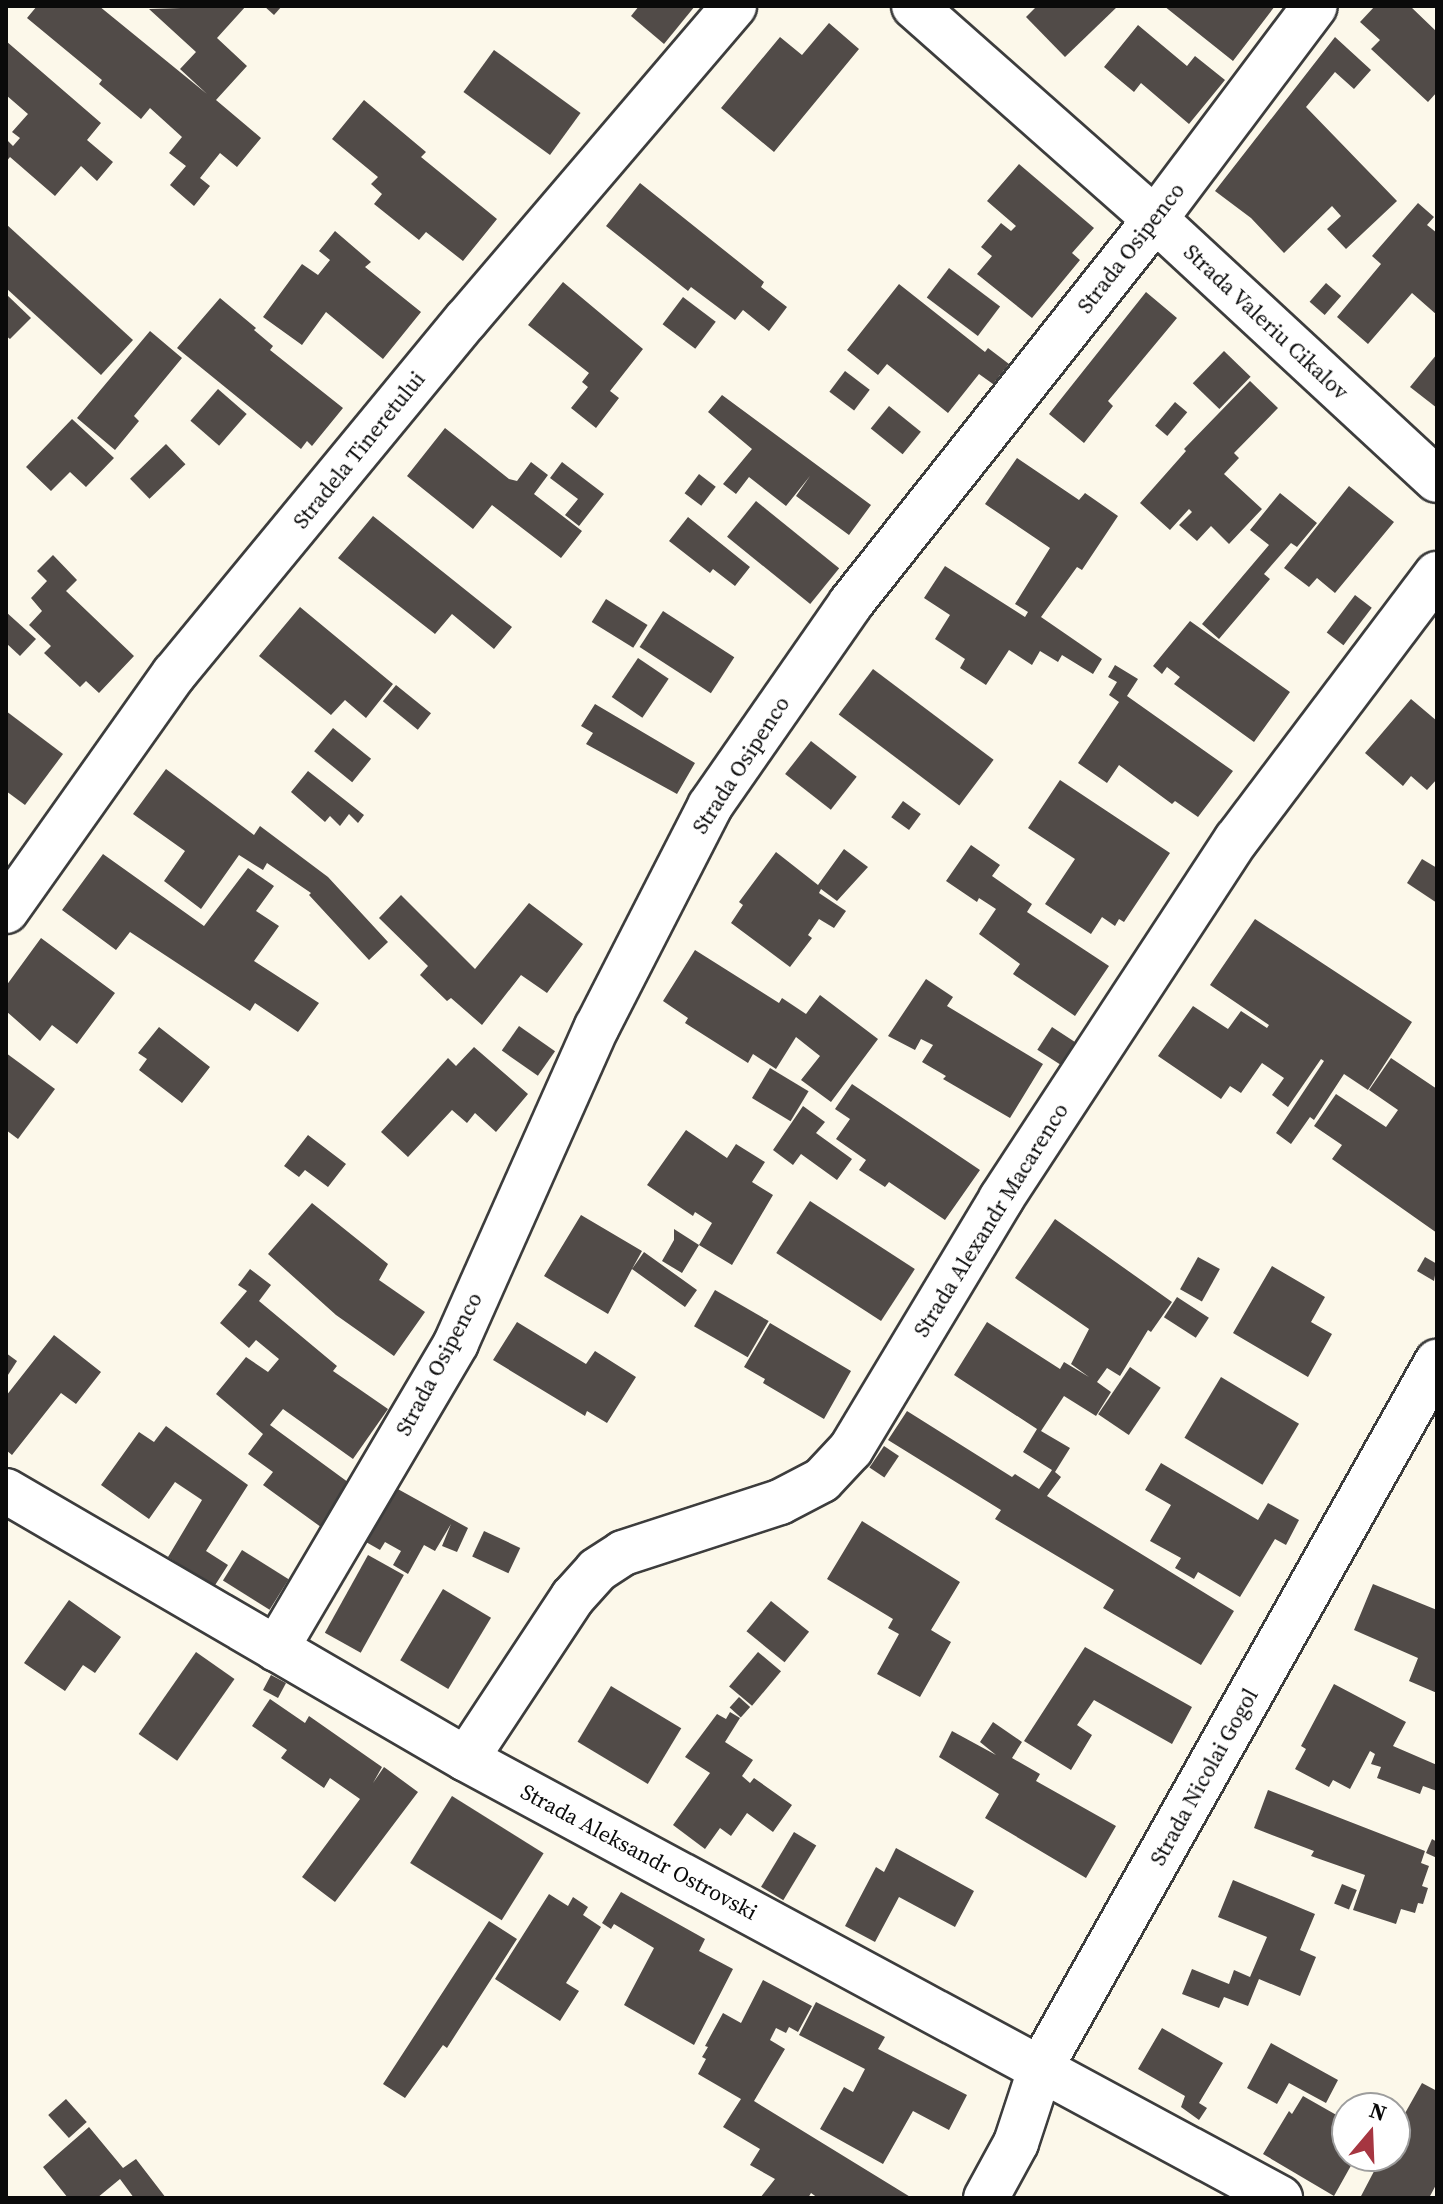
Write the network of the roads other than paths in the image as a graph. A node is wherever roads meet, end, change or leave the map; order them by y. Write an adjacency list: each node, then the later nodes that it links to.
1 (734, 6): 7 (street, Stradela Tineretului)
2 (914, 6): 4 (street, Strada Valeriu Cikalov)
3 (1315, 6): 4 (street, Strada Osipenco)
4 (1155, 219): 5 (street, Strada Valeriu Cikalov); 10 (street, Strada Osipenco)
5 (1437, 480)
6 (1437, 574): 11 (street, Strada Alexandr Macarenco)
7 (6, 911)
8 (1437, 1362): 12 (street, Strada Nicolai Gogol)
9 (6, 1491): 10 (street, Strada Aleksandr Ostrovski)
10 (276, 1649): 11 (street, Strada Aleksandr Ostrovski)
11 (466, 1759): 12 (street, Strada Aleksandr Ostrovski)
12 (1041, 2067): 13 (street, Strada Nicolai Gogol); 14 (street, Strada Aleksandr Ostrovski)
13 (986, 2198)
14 (1280, 2198)

